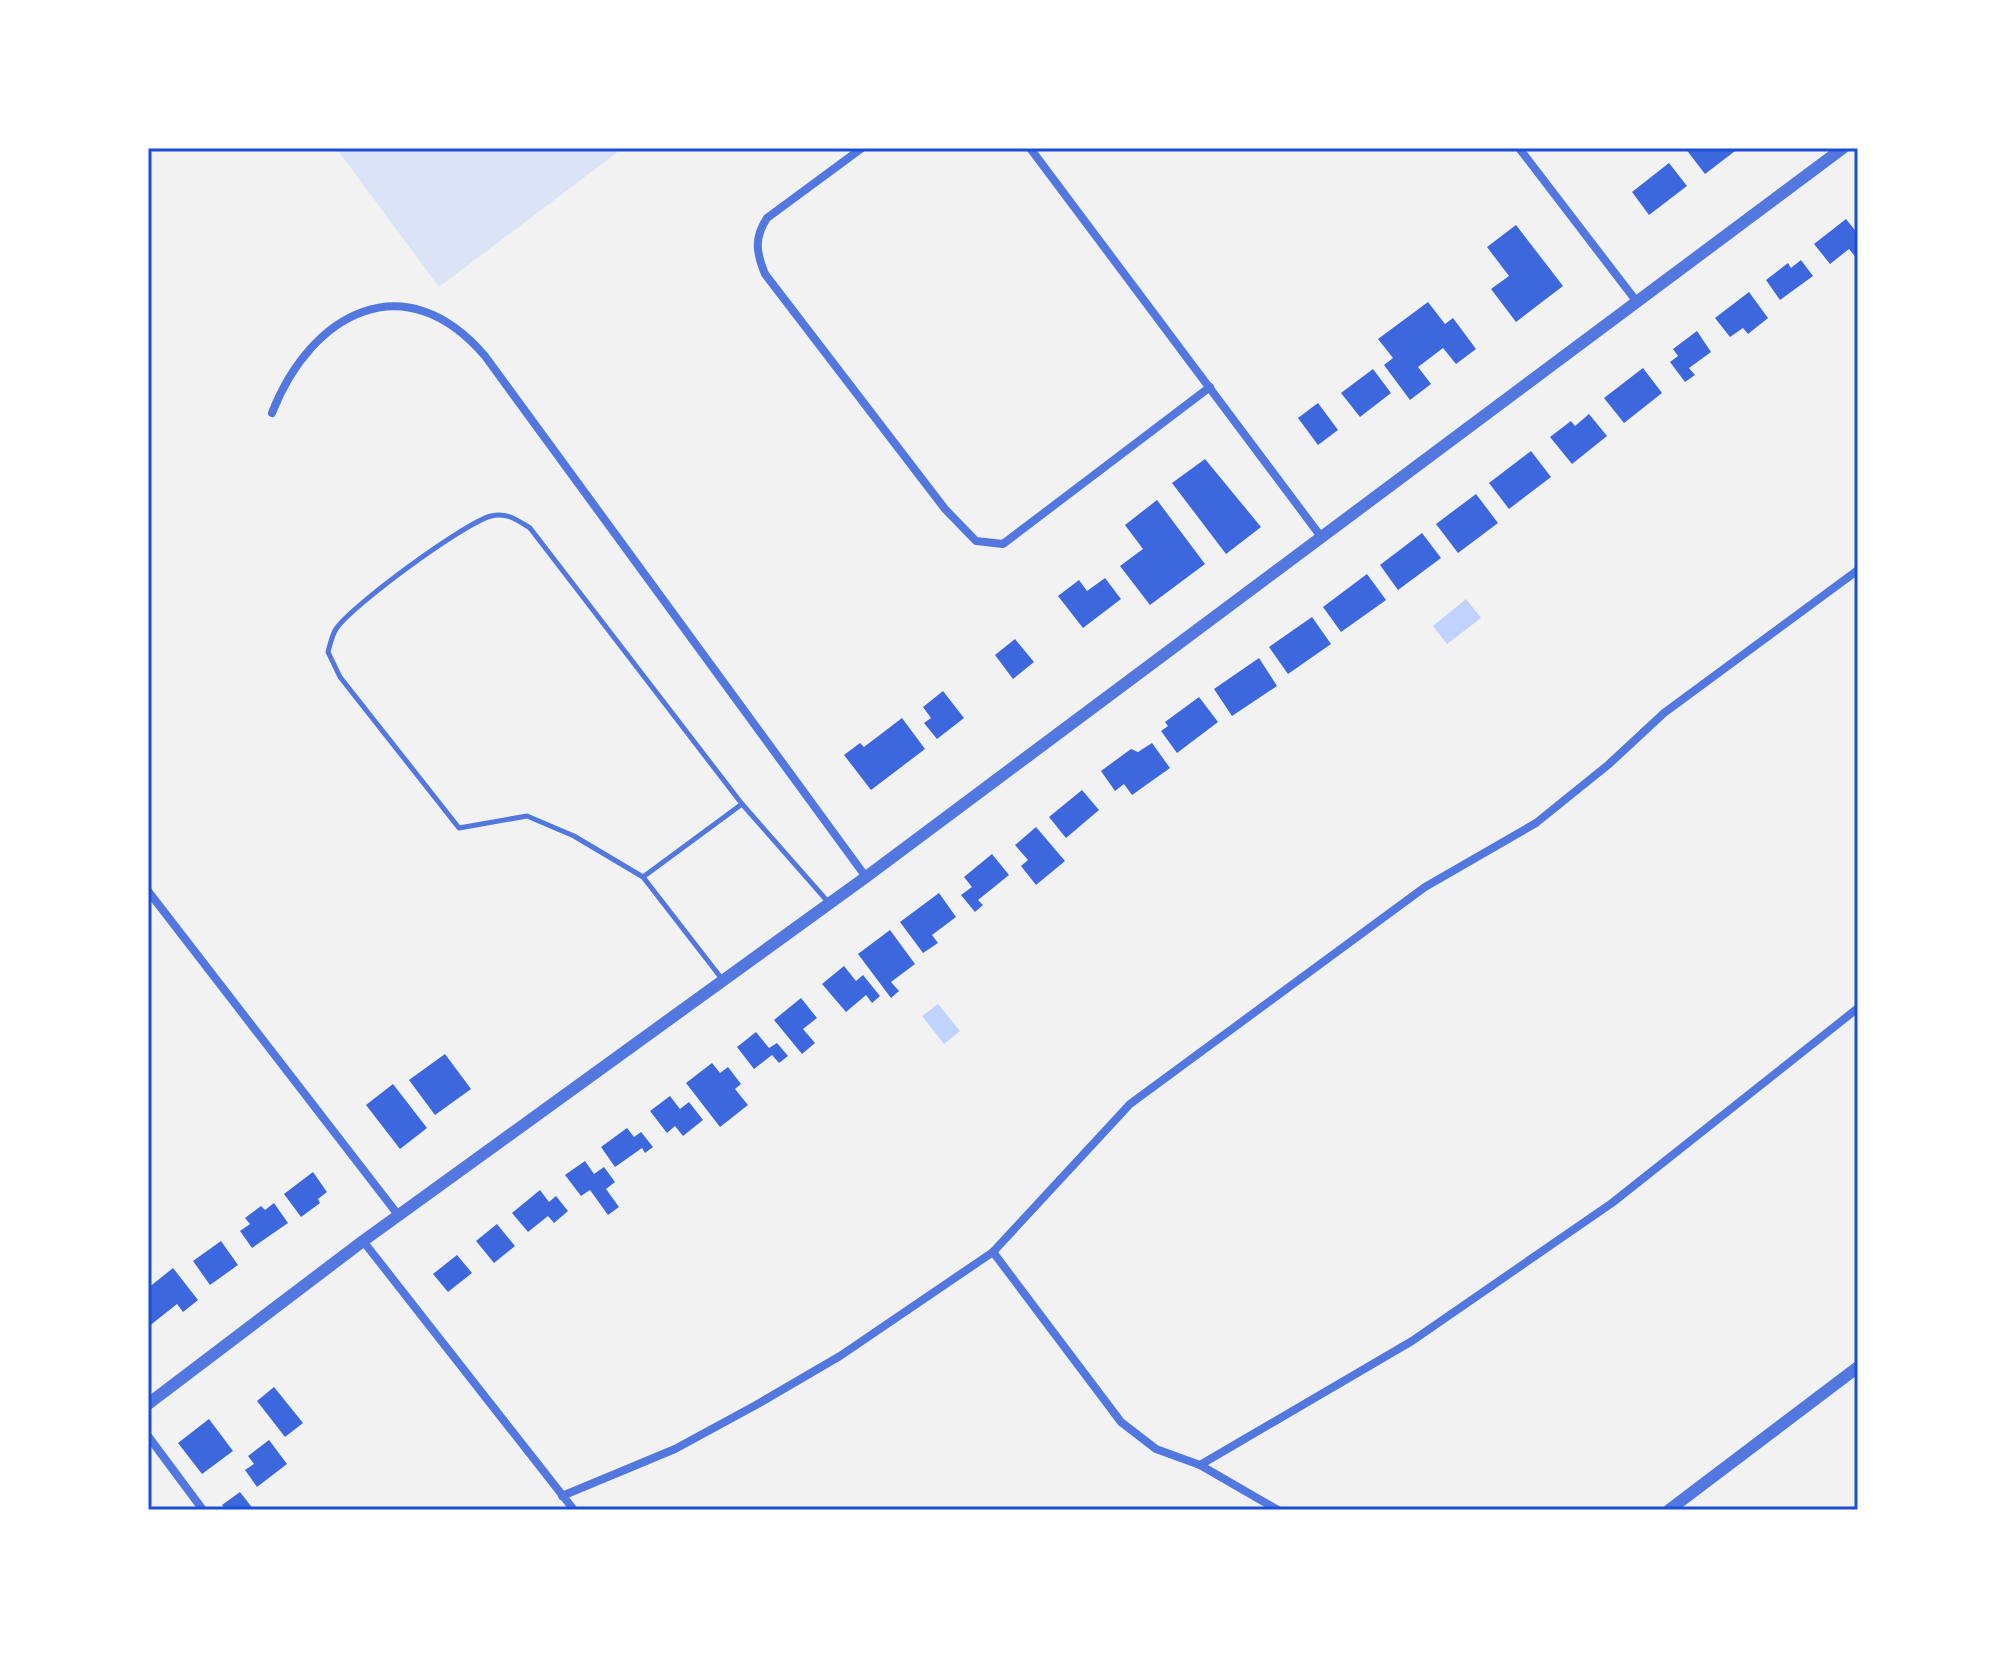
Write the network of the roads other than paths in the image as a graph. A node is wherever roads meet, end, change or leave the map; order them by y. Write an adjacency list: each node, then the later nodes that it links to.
1 (862, 148): 6 (street)
2 (1030, 148): 6 (street)
3 (1519, 148): 5 (street)
4 (1843, 148): 5 (street)
5 (1637, 302): 8 (street)
6 (1210, 387): 8 (street)
7 (272, 413): 12 (street)
8 (1322, 538): 12 (street)
9 (1858, 570): 19 (street)
10 (742, 804): 11 (lane); 11 (lane); 14 (lane)
11 (643, 877): 15 (lane)
12 (866, 877): 14 (street)
13 (148, 891): 17 (street)
14 (830, 904): 15 (street)
15 (724, 981): 17 (street)
16 (1858, 1008): 23 (street)
17 (399, 1216): 18 (street)
18 (363, 1241): 21 (street); 24 (street)
19 (993, 1252): 23 (street); 24 (street)
20 (1858, 1367): 28 (street)
21 (148, 1404)
22 (148, 1436): 25 (street)
23 (1200, 1465): 27 (street)
24 (562, 1496): 26 (street)
25 (203, 1510)
26 (574, 1510)
27 (1278, 1510)
28 (1669, 1510)

